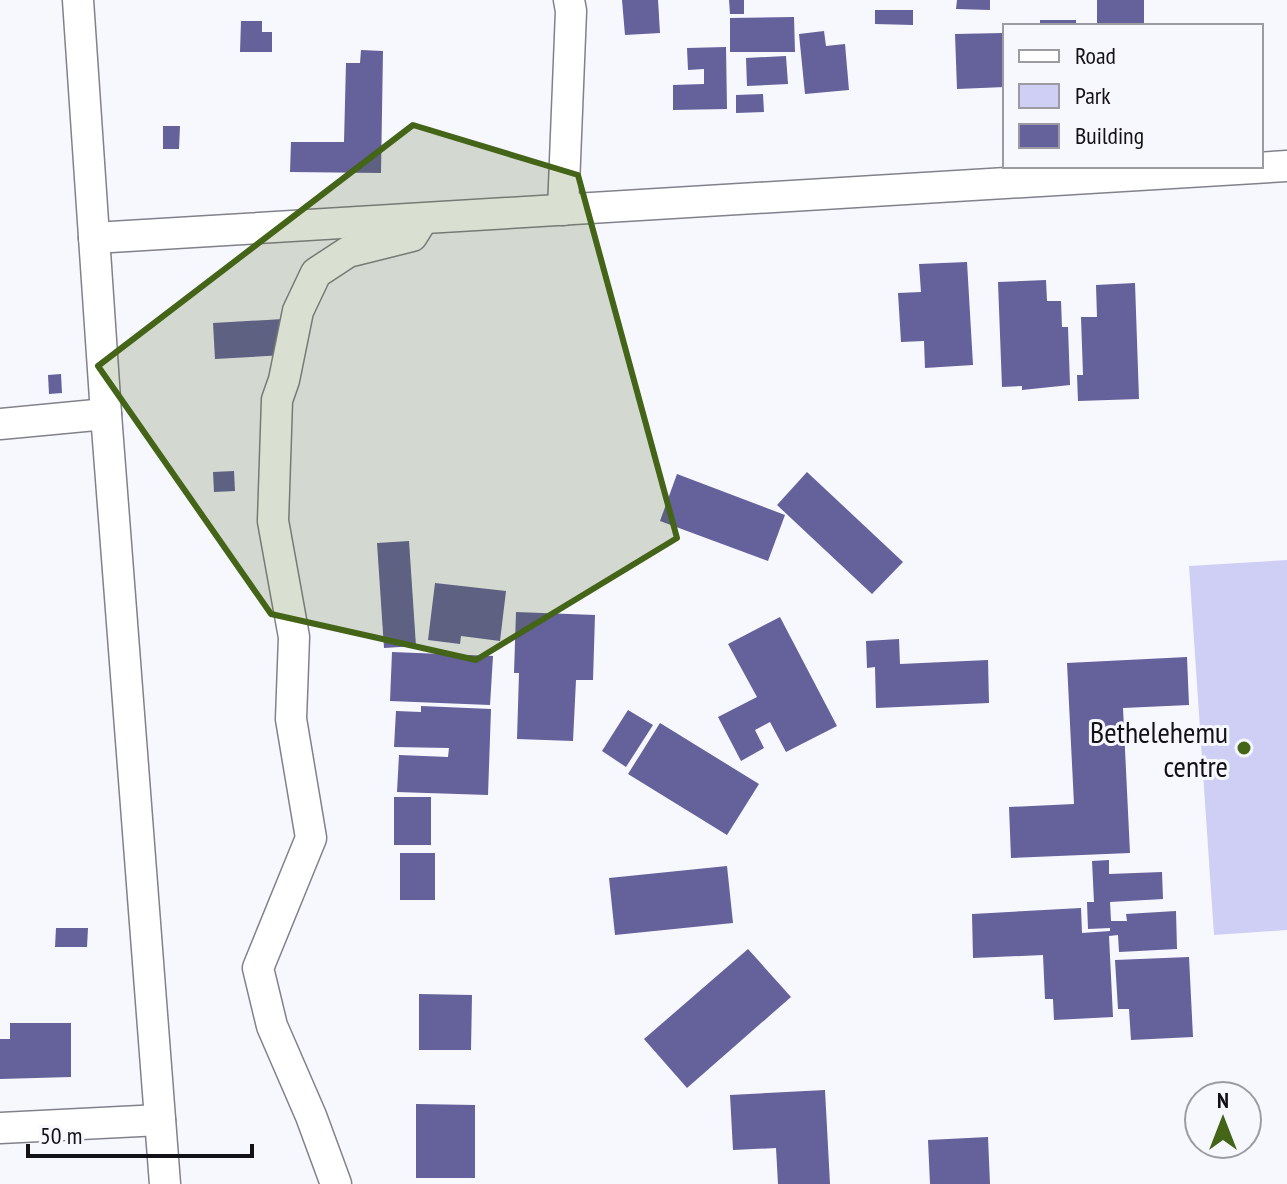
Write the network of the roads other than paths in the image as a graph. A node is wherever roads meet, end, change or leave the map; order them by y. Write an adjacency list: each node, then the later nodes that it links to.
1 (78, 0): 8 (street)
2 (569, 0): 6 (street)
3 (1287, 166): 4 (street)
4 (1263, 167)
5 (1254, 168): 6 (street)
6 (563, 210): 7 (street)
7 (423, 218): 8 (street); 14 (street)
8 (94, 238): 9 (street)
9 (106, 414): 10 (street); 11 (street)
10 (0, 424)
11 (160, 1120): 12 (street); 13 (street)
12 (0, 1128)
13 (165, 1184)
14 (336, 1184)

